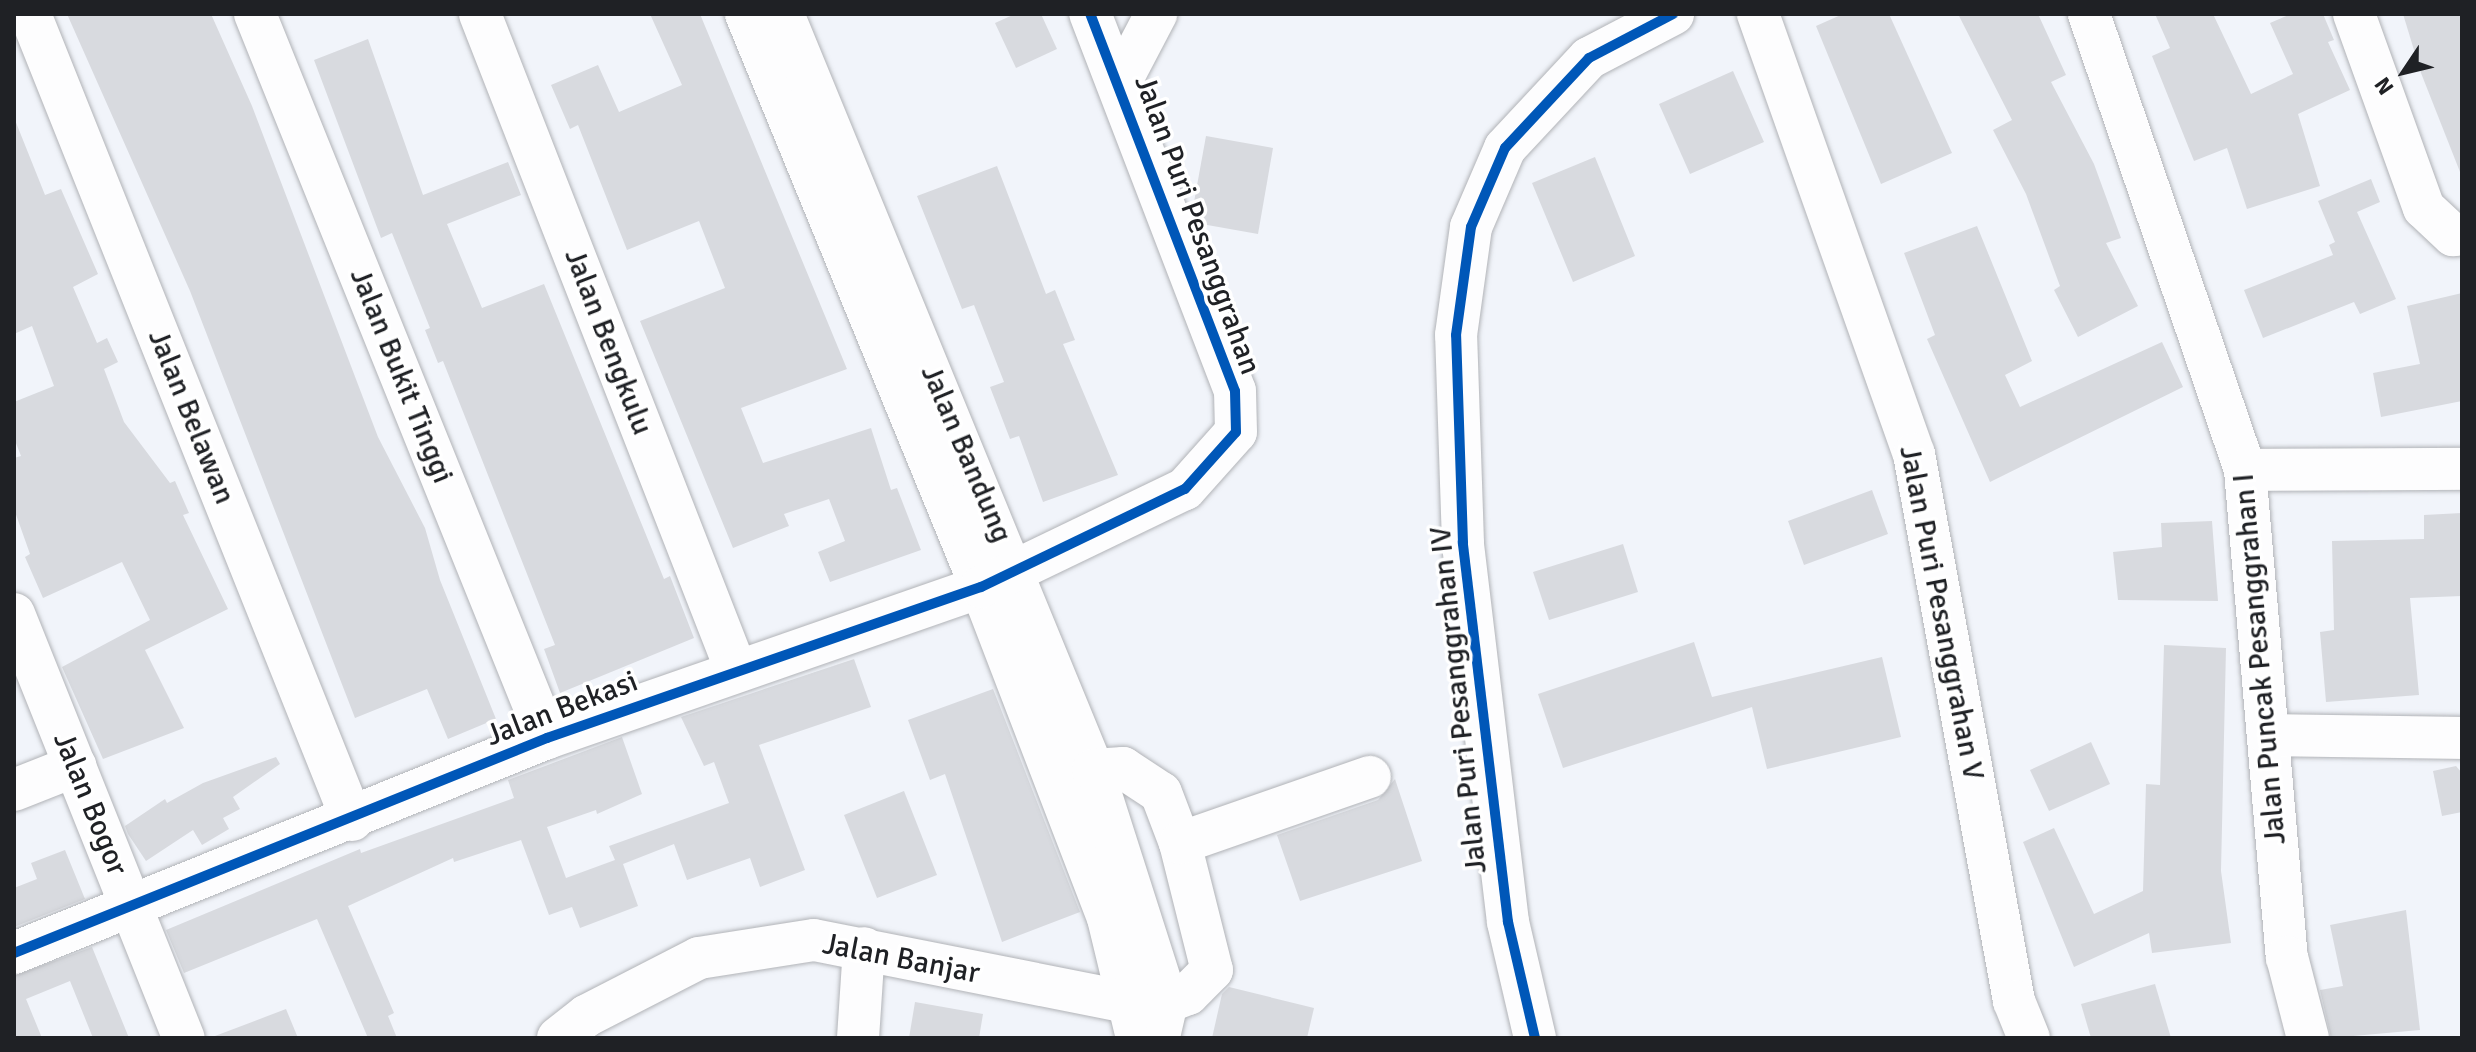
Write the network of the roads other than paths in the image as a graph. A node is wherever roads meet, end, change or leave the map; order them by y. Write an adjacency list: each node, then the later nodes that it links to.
1 (30, 14): 26 (street, Jalan Belawan)
2 (255, 14): 20 (street, Jalan Bukit Tinggi)
3 (480, 14): 18 (street, Jalan Bengkulu)
4 (746, 14): 16 (street, Jalan Bandung)
5 (783, 14): 16 (street, Jalan Bandung)
6 (1090, 14): 12 (street, Jalan Puri Pesanggrahan)
7 (1156, 14): 12 (street)
8 (1673, 14): 35 (street, Jalan Puri Pesanggrahan IV)
9 (1758, 14): 36 (street, Jalan Puri Pesanggrahan V)
10 (2089, 14): 15 (street, Jalan Puncak Pesanggrahan I)
11 (2354, 14): 13 (street)
12 (1120, 83): 16 (street, Jalan Puri Pesanggrahan)
13 (2462, 234)
14 (2462, 469): 15 (street)
15 (2245, 470): 19 (street, Jalan Puncak Pesanggrahan I)
16 (998, 579): 18 (street, Jalan Bekasi); 23 (street, Jalan Bandung); 31 (street, Jalan Bandung)
17 (15, 621): 22 (street, Jalan Bogor)
18 (736, 670): 20 (street, Jalan Bekasi)
19 (2269, 735): 21 (street); 37 (street, Jalan Puncak Pesanggrahan I)
20 (547, 738): 26 (street, Jalan Bekasi)
21 (2462, 738)
22 (75, 766): 25 (street); 28 (street, Jalan Bogor)
23 (1093, 770): 27 (street); 31 (street, Jalan Bandung)
24 (1370, 777): 27 (street)
25 (14, 790)
26 (352, 820): 28 (street, Jalan Bekasi)
27 (1180, 843): 31 (street)
28 (131, 906): 30 (street, Jalan Bekasi); 32 (street, Jalan Bogor)
29 (864, 948): 31 (street, Jalan Banjar); 33 (street, Jalan Banjar); 34 (street)
30 (14, 953)
31 (1152, 1018)
32 (184, 1038)
33 (558, 1038)
34 (858, 1038)
35 (1535, 1038)
36 (2029, 1038)
37 (2308, 1038)

